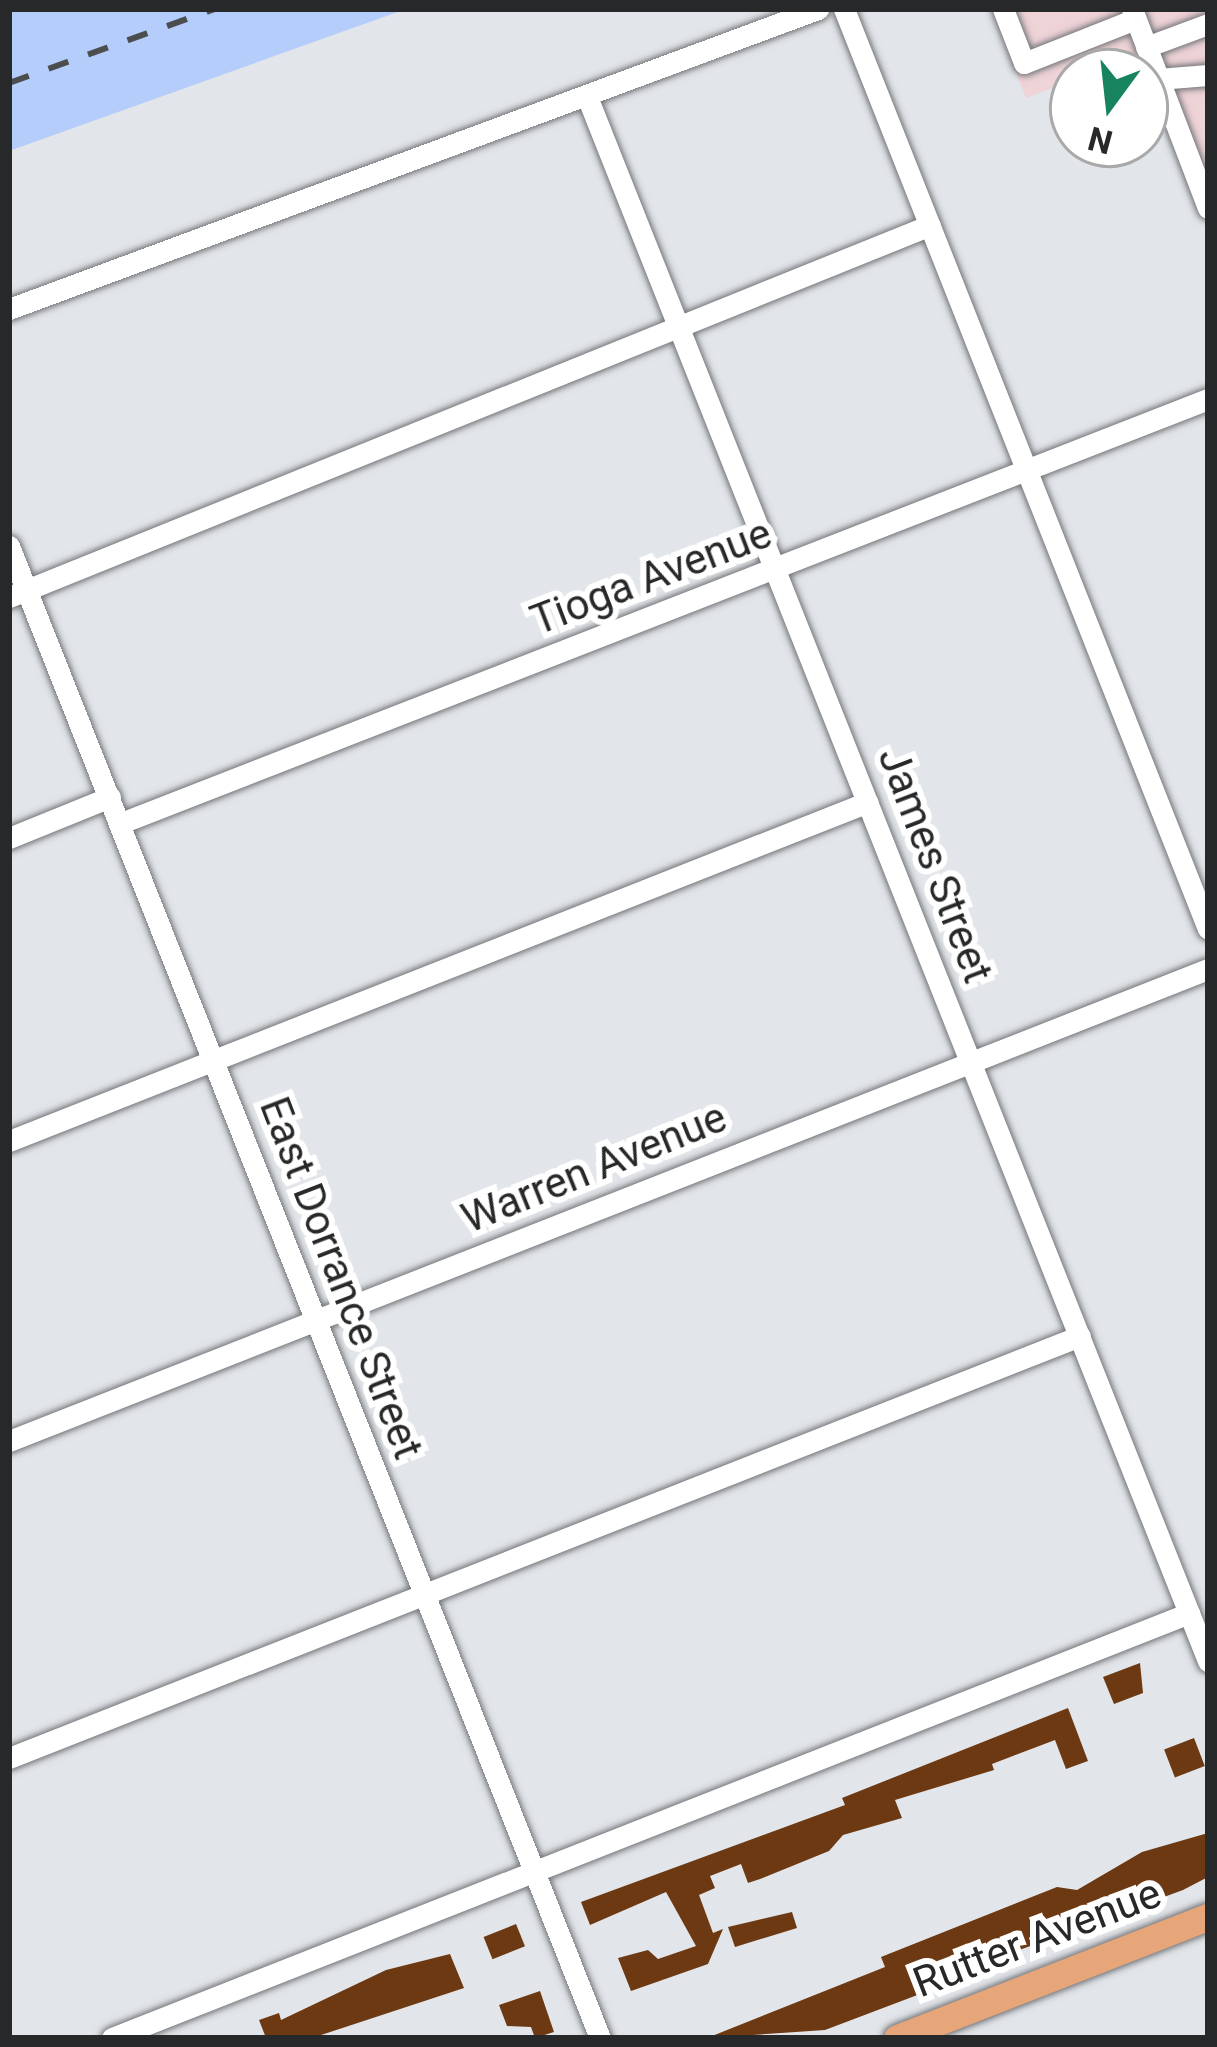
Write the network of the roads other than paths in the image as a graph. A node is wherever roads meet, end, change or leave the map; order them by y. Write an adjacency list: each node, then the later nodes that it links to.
1 (818, 9): 9 (street)
2 (844, 9): 12 (street)
3 (1003, 9): 4 (street)
4 (1133, 14): 6 (street)
5 (1208, 24): 6 (street)
6 (1146, 46)
7 (1208, 75): 8 (street)
8 (1169, 78)
9 (588, 99): 13 (street); 14 (street, James Street)
10 (1169, 107): 11 (street)
11 (1208, 208)
12 (930, 225): 14 (street); 16 (street)
13 (9, 309)
14 (677, 324): 18 (street, James Street); 19 (street)
15 (1208, 399): 16 (street, Tioga Avenue)
16 (1028, 472): 18 (street, Tioga Avenue); 24 (street)
17 (9, 546): 19 (street, East Dorrance Street)
18 (778, 571): 21 (street, James Street); 22 (street, Tioga Avenue)
19 (17, 592): 20 (street, East Dorrance Street)
20 (110, 797): 22 (street, East Dorrance Street); 23 (street)
21 (868, 802): 26 (street); 27 (street, James Street)
22 (121, 823): 26 (street, East Dorrance Street)
23 (9, 838)
24 (1208, 929)
25 (1208, 969): 27 (street, Warren Avenue)
26 (215, 1058): 28 (street); 29 (street, East Dorrance Street)
27 (969, 1062): 29 (street, Warren Avenue); 30 (street, James Street)
28 (9, 1142)
29 (315, 1320): 31 (street, Warren Avenue); 32 (street, East Dorrance Street)
30 (1079, 1336): 32 (street); 33 (street, James Street)
31 (9, 1441)
32 (423, 1595): 35 (street); 36 (street, East Dorrance Street)
33 (1189, 1613): 34 (street, James Street); 36 (street)
34 (1208, 1661)
35 (9, 1758)
36 (536, 1870): 38 (street); 39 (street, East Dorrance Street)
37 (1208, 1917): 40 (main road, Rutter Avenue)
38 (112, 2038)
39 (600, 2038)
40 (897, 2038)

